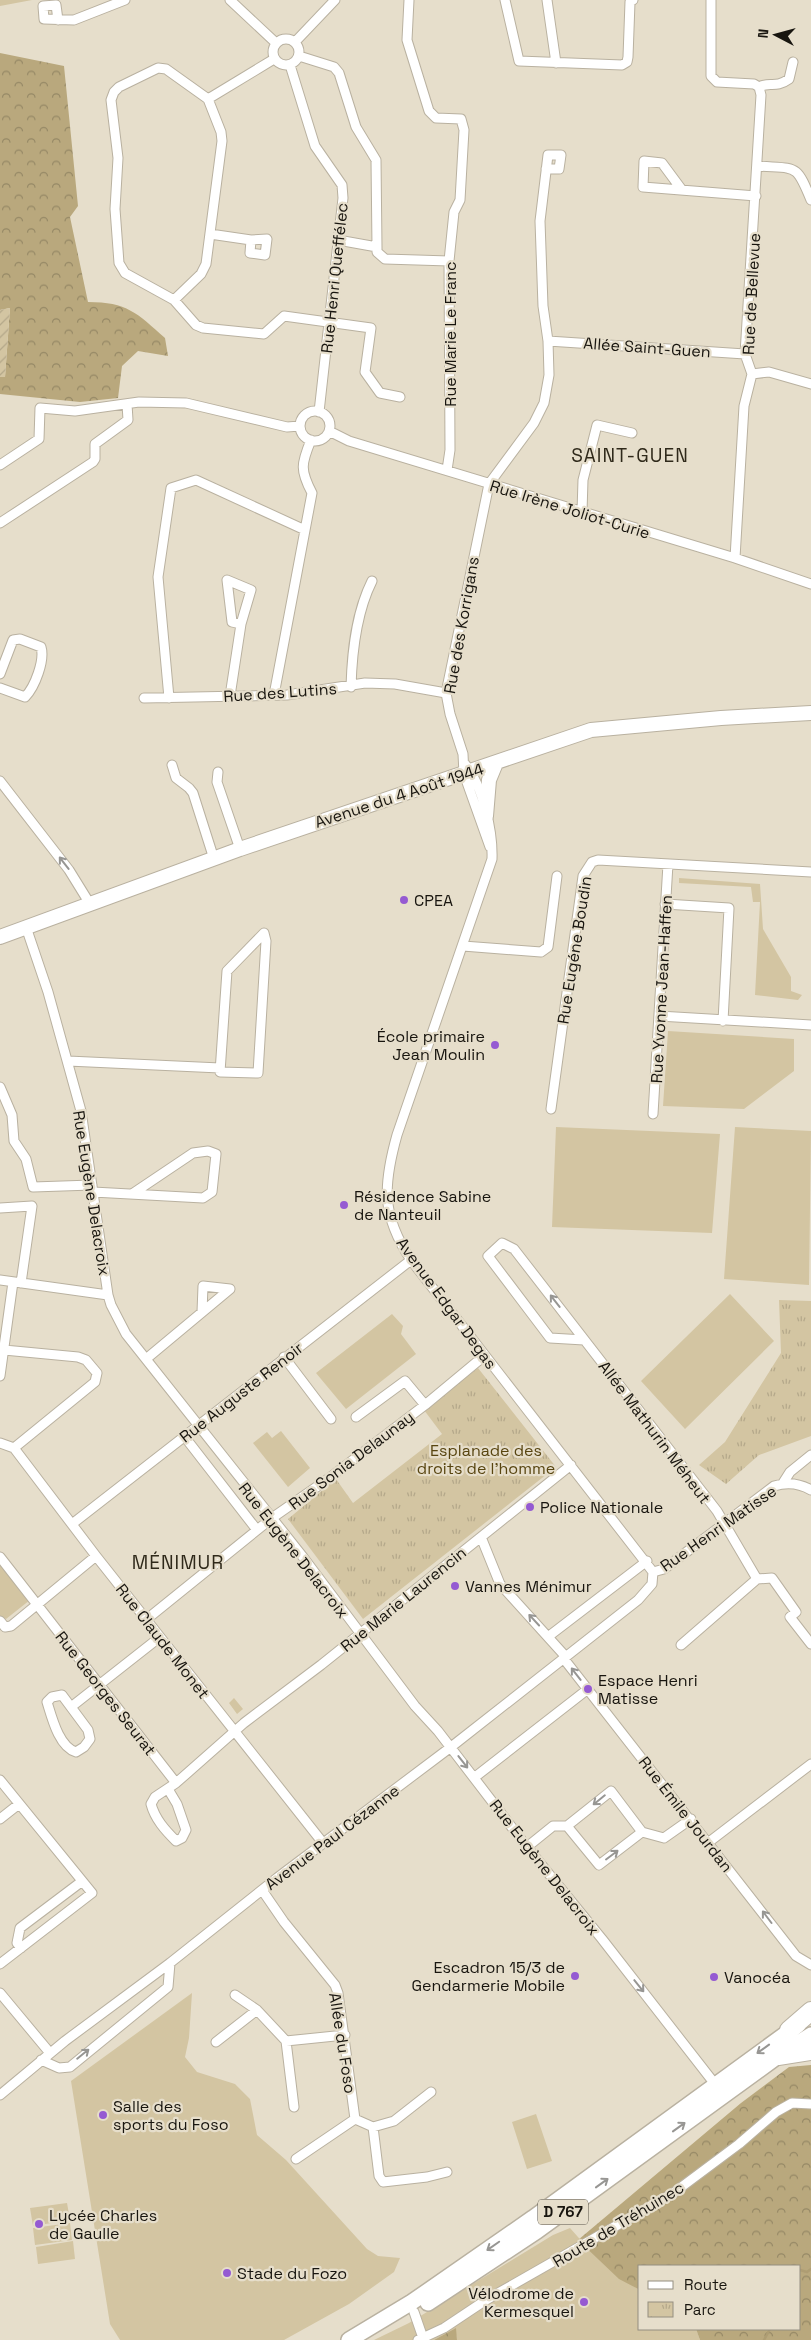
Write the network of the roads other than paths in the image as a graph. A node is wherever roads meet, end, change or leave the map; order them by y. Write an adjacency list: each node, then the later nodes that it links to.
1 (125, 0): 9 (street)
2 (230, 0): 11 (street)
3 (335, 0): 10 (street)
4 (409, 0): 28 (street, Rue Marie Le Franc)
5 (505, 0): 15 (street)
6 (547, 0): 15 (street)
7 (632, 0): 15 (street)
8 (711, 0): 17 (street)
9 (58, 20)
10 (295, 42): 11 (street); 12 (street)
11 (276, 43): 13 (street)
12 (299, 56): 16 (street); 27 (street)
13 (274, 59): 16 (street); 18 (street)
14 (793, 62): 17 (street)
15 (556, 63)
16 (290, 65): 26 (street, Rue Henri Queffélec)
17 (759, 87): 19 (street, Rue de Bellevue)
18 (208, 99): 24 (street); 29 (street)
19 (758, 166): 22 (street, Rue de Bellevue); 23 (street)
20 (546, 169): 31 (street)
21 (682, 190): 21 (street); 22 (street)
22 (756, 196): 32 (street, Rue de Bellevue)
23 (811, 200)
24 (210, 234): 25 (street); 29 (street)
25 (251, 240)
26 (338, 240): 27 (street); 30 (street, Rue Henri Queffélec)
27 (377, 246): 28 (street)
28 (449, 261): 43 (street, Rue Marie Le Franc)
29 (174, 300): 30 (street)
30 (328, 322): 35 (street); 37 (street, Rue Henri Queffélec)
31 (548, 341): 32 (street, Allée Saint-Guen); 44 (street)
32 (745, 354): 33 (street, Rue de Bellevue)
33 (752, 374): 34 (street); 48 (street, Rue de Bellevue)
34 (811, 384)
35 (400, 397)
36 (127, 404): 38 (street); 42 (street); 46 (street)
37 (320, 412): 38 (street); 39 (street)
38 (300, 426): 41 (street)
39 (329, 431): 41 (street); 43 (street, Rue Irène Joliot-Curie)
40 (632, 433): 45 (street)
41 (311, 440): 47 (street)
42 (0, 465)
43 (447, 470): 44 (street, Rue Irène Joliot-Curie)
44 (489, 484): 45 (street, Rue Irène Joliot-Curie); 56 (street, Rue des Korrigans)
45 (582, 512): 48 (street, Rue Irène Joliot-Curie)
46 (0, 523)
47 (305, 530): 57 (street); 60 (street)
48 (735, 558): 50 (street, Rue Irène Joliot-Curie)
49 (372, 582): 54 (street)
50 (811, 584)
51 (241, 624): 51 (street); 58 (street)
52 (2, 663): 53 (street); 55 (street)
53 (0, 674)
54 (351, 687): 56 (street, Rue des Lutins); 57 (street, Rue des Lutins)
55 (0, 688)
56 (446, 692): 64 (street, Rue des Korrigans)
57 (274, 695): 58 (street, Rue des Lutins)
58 (230, 696): 60 (street, Rue des Lutins)
59 (144, 698): 60 (street, Rue des Lutins)
60 (168, 698)
61 (811, 714): 62 (street, Avenue du 4 Août 1944)
62 (496, 763): 64 (street, Avenue du 4 Août 1944); 67 (street)
63 (172, 765): 70 (street)
64 (466, 770): 67 (street, Avenue Edgar Degas); 68 (street, Avenue du 4 Août 1944); 69 (street)
65 (218, 772): 68 (street)
66 (0, 781): 74 (street, one-way to 66)
67 (486, 816): 69 (street, Avenue Edgar Degas)
68 (240, 849): 70 (street, Avenue du 4 Août 1944)
69 (492, 850): 78 (street, Avenue Edgar Degas)
70 (214, 860): 74 (street, Avenue du 4 Août 1944)
71 (668, 864): 72 (street, Rue Eugéne Boudin); 75 (street, Rue Yvonne Jean-Haffen); 85 (street, Rue Eugéne Boudin)
72 (811, 872)
73 (557, 876): 78 (street)
74 (90, 904): 76 (street, Avenue du 4 Août 1944)
75 (665, 904): 79 (street, Rue Yvonne Jean-Haffen); 80 (street)
76 (26, 927): 77 (street, Avenue du 4 Août 1944); 82 (street, Rue Eugène Delacroix)
77 (0, 936)
78 (463, 946): 90 (street, Avenue Edgar Degas)
79 (659, 1016): 80 (street); 86 (street, Rue Yvonne Jean-Haffen)
80 (723, 1021): 81 (street)
81 (811, 1025)
82 (68, 1061): 83 (street); 87 (street, Rue Eugène Delacroix)
83 (220, 1068): 83 (street)
84 (0, 1087): 87 (street)
85 (551, 1109)
86 (654, 1114)
87 (93, 1189): 88 (street); 93 (street, Rue Eugène Delacroix)
88 (132, 1194): 88 (street)
89 (0, 1208): 92 (street)
90 (411, 1260): 97 (street, Avenue Edgar Degas); 98 (street, Rue Auguste Renoir)
91 (0, 1280): 92 (street)
92 (17, 1282): 93 (street); 96 (street)
93 (108, 1295): 99 (street, Rue Eugène Delacroix)
94 (202, 1312): 99 (street)
95 (584, 1340): 95 (street, Allée Mathurin Méheut, one-way to 95); 114 (street, Allée Mathurin Méheut)
96 (4, 1350): 100 (street); 107 (street)
97 (484, 1356): 101 (street, Rue Sonia Delaunay); 109 (street, Avenue Edgar Degas)
98 (284, 1357): 103 (street); 104 (street, Rue Auguste Renoir)
99 (146, 1359): 104 (street, Rue Eugène Delacroix)
100 (0, 1376)
101 (425, 1405): 102 (street); 112 (street, Rue Sonia Delaunay)
102 (356, 1417)
103 (331, 1419)
104 (198, 1425): 105 (street, Rue Auguste Renoir); 112 (street, Rue Eugène Delacroix)
105 (184, 1436): 113 (street, Rue Auguste Renoir); 115 (street)
106 (0, 1443): 107 (street)
107 (14, 1448): 113 (street, Rue Claude Monet)
108 (811, 1455): 110 (street)
109 (571, 1465): 116 (street, Rue Marie Laurencin); 119 (street, Avenue Edgar Degas)
110 (782, 1483): 111 (street, Rue Henri Matisse); 114 (street, Rue Henri Matisse)
111 (811, 1490)
112 (272, 1518): 115 (street, Rue Sonia Delaunay); 125 (street, Rue Eugène Delacroix)
113 (72, 1524): 117 (street, Rue Claude Monet)
114 (724, 1526): 120 (street, Rue Henri Matisse); 121 (street, Allée Mathurin Méheut)
115 (258, 1530): 123 (street, Rue Sonia Delaunay)
116 (482, 1536): 125 (street, Rue Marie Laurencin); 126 (street, Rue Émile Jourdan, one-way to 116)
117 (96, 1556): 122 (street); 123 (street, Rue Claude Monet)
118 (0, 1557): 122 (street, Rue Georges Seurat)
119 (647, 1561): 120 (street, Avenue Edgar Degas); 126 (street)
120 (653, 1572): 130 (street, Avenue Paul Cézanne)
121 (757, 1578): 128 (street); 129 (street)
122 (36, 1603): 124 (street); 131 (street, Rue Georges Seurat)
123 (147, 1619): 127 (street, Rue Claude Monet)
124 (0, 1621)
125 (359, 1634): 134 (street, Rue Marie Laurencin); 135 (street, Rue Eugène Delacroix)
126 (548, 1636): 130 (street, Rue Émile Jourdan)
127 (160, 1637): 131 (street); 134 (street, Rue Claude Monet)
128 (811, 1644)
129 (681, 1645)
130 (565, 1658): 132 (street, Rue Émile Jourdan, one-way to 130); 135 (street, Avenue Paul Cézanne)
131 (101, 1684): 133 (street); 139 (street, Rue Georges Seurat)
132 (588, 1690): 137 (street); 143 (street, Rue Émile Jourdan)
133 (71, 1707): 133 (street)
134 (236, 1732): 139 (street, Rue Marie Laurencin); 147 (street, Rue Claude Monet)
135 (451, 1747): 137 (street, Rue Eugène Delacroix, one-way to 137); 147 (street, Avenue Paul Cézanne)
136 (811, 1764): 146 (street)
137 (475, 1777): 148 (street, Rue Eugène Delacroix)
138 (0, 1780): 141 (street)
139 (176, 1783): 140 (street, Rue Marie Laurencin)
140 (168, 1789): 140 (street, Rue Marie Laurencin)
141 (19, 1804): 142 (street); 149 (street)
142 (0, 1819)
143 (691, 1819): 145 (street); 146 (street, Rue Émile Jourdan)
144 (567, 1826): 145 (street, one-way to 145); 145 (street, one-way to 144); 148 (street)
145 (642, 1832)
146 (709, 1842): 154 (street, Rue Émile Jourdan, one-way to 146)
147 (323, 1844): 150 (street, Avenue Paul Cézanne)
148 (527, 1847): 169 (street, Rue Eugène Delacroix, one-way to 169)
149 (81, 1882): 151 (street); 151 (street)
150 (262, 1890): 152 (street, Avenue Paul Cézanne); 161 (street, Allée du Foso)
151 (21, 1948): 153 (street)
152 (170, 1963): 166 (street, Avenue Paul Cézanne); 168 (street, one-way to 152)
153 (0, 1964)
154 (811, 1965)
155 (0, 1993): 166 (street)
156 (235, 1995): 157 (street)
157 (257, 2010): 163 (street); 164 (street)
158 (811, 2011): 160 (highway)
159 (811, 2018): 160 (main road, D 767)
160 (789, 2030): 169 (main road, D 767, one-way to 169)
161 (345, 2035): 163 (street); 174 (street, Allée du Foso)
162 (811, 2036): 167 (main road, D 767)
163 (286, 2041): 173 (street)
164 (216, 2042)
165 (811, 2051): 167 (highway)
166 (50, 2053): 168 (street, Avenue Paul Cézanne)
167 (778, 2056): 169 (main road, D 767)
168 (41, 2060): 171 (street, Avenue Paul Cézanne)
169 (719, 2089): 178 (main road, D 767, one-way to 169); 180 (main road, D 767, one-way to 180)
170 (431, 2092): 175 (street)
171 (0, 2095)
172 (811, 2104): 179 (street, Route de Tréhuinec)
173 (294, 2107)
174 (355, 2119): 175 (street); 176 (street)
175 (373, 2127): 177 (street)
176 (296, 2159)
177 (447, 2172)
178 (414, 2312): 179 (street); 181 (main road, D 767)
179 (420, 2339)
180 (349, 2340)
181 (356, 2340)

